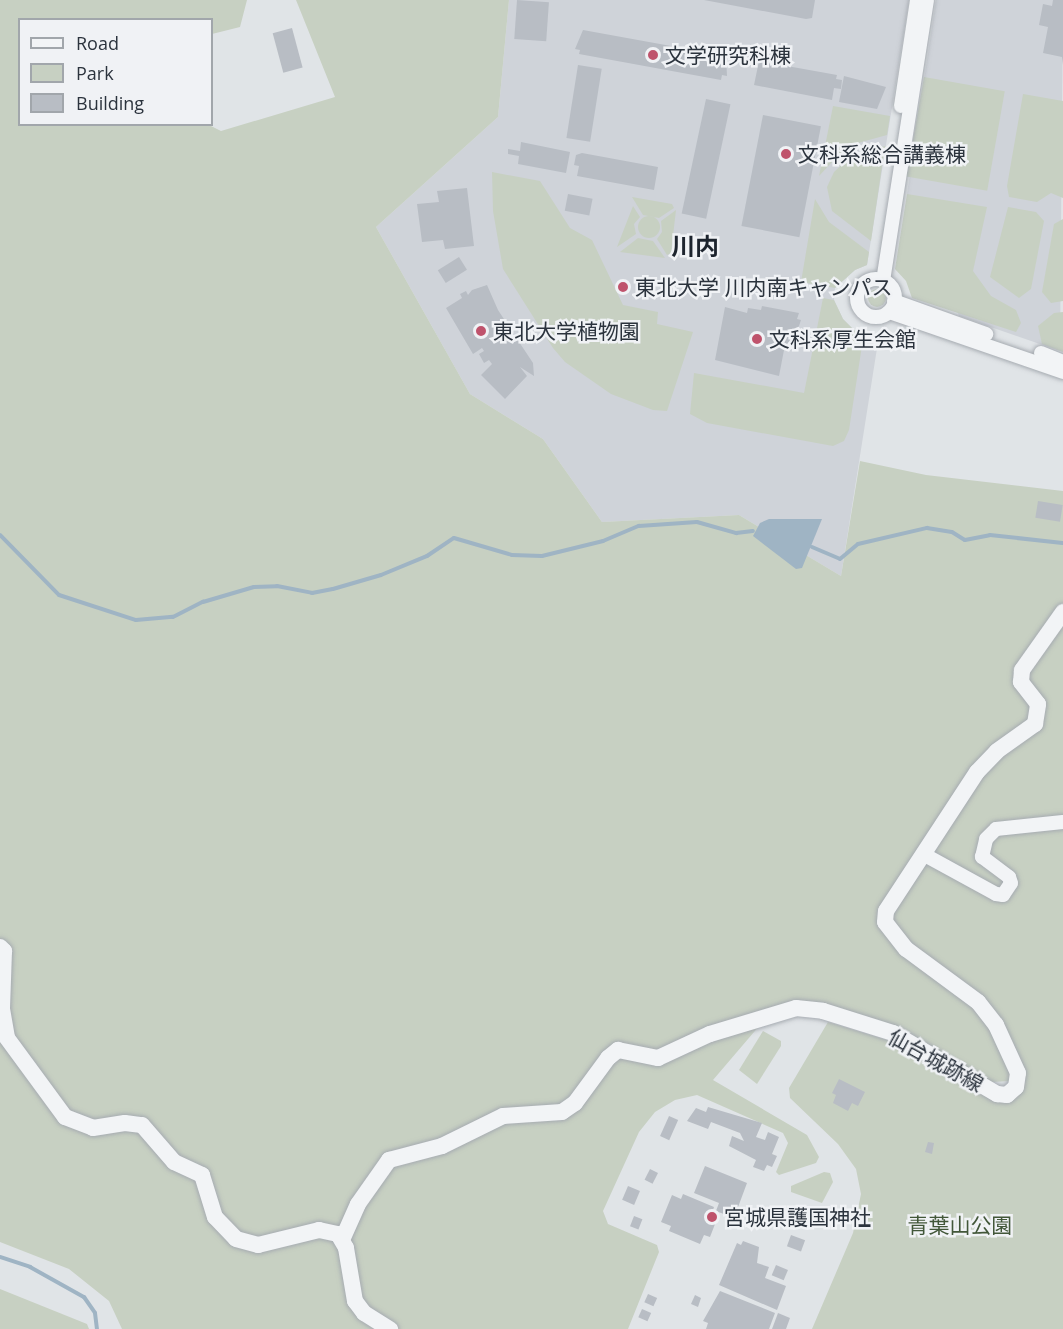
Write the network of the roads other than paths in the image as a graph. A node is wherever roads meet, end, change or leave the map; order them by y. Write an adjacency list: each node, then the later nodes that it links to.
1 (917, 0): 3 (street)
2 (927, 0): 3 (street)
3 (878, 280): 4 (street); 4 (street)
4 (892, 307): 5 (street); 6 (street)
5 (1063, 362)
6 (1063, 372)
7 (1063, 612): 9 (street, 仙台城跡線)
8 (1063, 822): 9 (street)
9 (923, 854): 11 (street, 仙台城跡線)
10 (0, 947): 11 (street)
11 (342, 1240): 12 (street)
12 (390, 1329)

